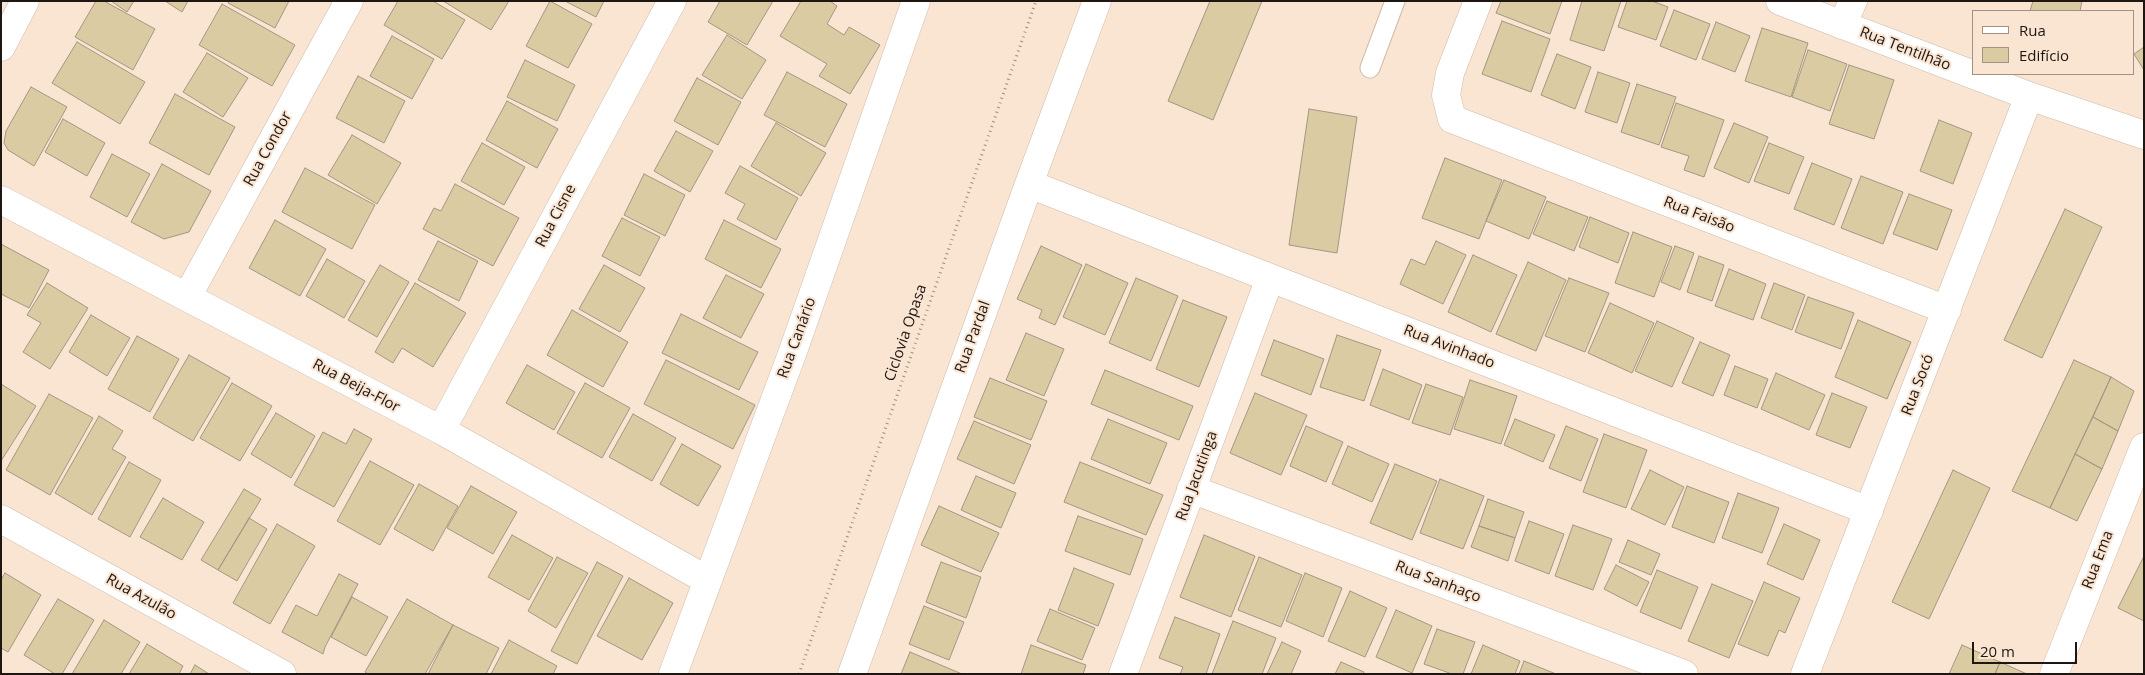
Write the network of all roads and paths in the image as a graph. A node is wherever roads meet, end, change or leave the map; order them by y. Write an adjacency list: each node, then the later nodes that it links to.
1 (25, 1): 11 (street)
2 (349, 1): 20 (street, Rua Condor)
3 (672, 1): 22 (street, Rua Cisne)
4 (1036, 1): 30 (path, Ciclovia Opasa)
5 (1098, 1): 17 (street, Rua Pardal)
6 (1395, 1): 12 (lane)
7 (1478, 1): 21 (street, Rua Faisão)
8 (1780, 1): 10 (street, Rua Tentilhão)
9 (907, 4): 27 (street, Rua Canário)
10 (1847, 13): 13 (street, Rua Tentilhão)
11 (1, 47)
12 (1370, 68)
13 (1972, 70)
14 (1983, 75): 15 (street, Rua Tentilhão)
15 (2029, 96): 16 (street, Rua Tentilhão); 21 (street, Rua Socó)
16 (2144, 135)
17 (1029, 184): 19 (street, Rua Avinhado); 31 (street, Rua Pardal)
18 (1, 200): 20 (street, Rua Beija-Flor)
19 (1270, 278): 24 (street, Rua Jacutinga); 25 (street, Rua Avinhado)
20 (187, 298): 22 (street, Rua Beija-Flor)
21 (1946, 310): 25 (street, Rua Socó)
22 (441, 430): 27 (street, Rua Beija-Flor)
23 (2144, 447): 35 (street, Rua Ema)
24 (1191, 489): 32 (street, Rua Jacutinga); 33 (street, Rua Sanhaço)
25 (1869, 511): 34 (street, Rua Socó)
26 (1, 519): 28 (street, Rua Azulão)
27 (707, 580): 29 (street, Rua Canário)
28 (282, 674)
29 (673, 674)
30 (799, 674)
31 (852, 674)
32 (1123, 674)
33 (1684, 674)
34 (1804, 674)
35 (2054, 674)

